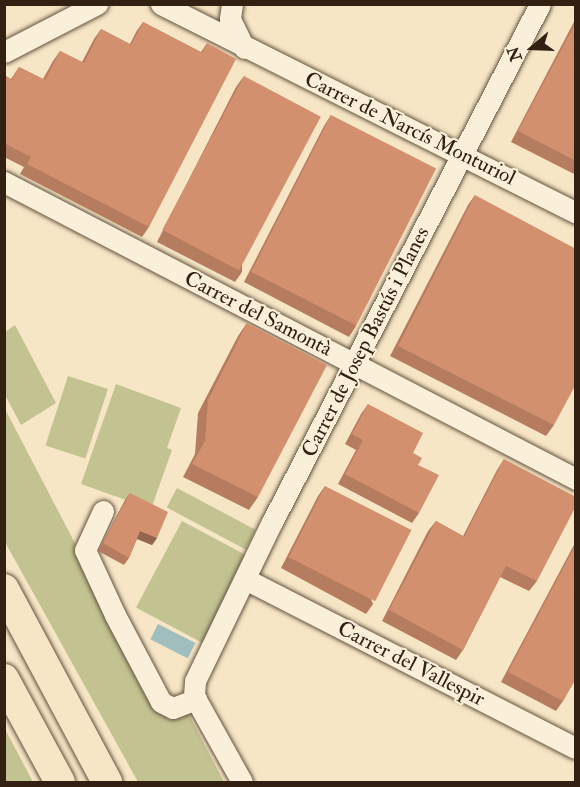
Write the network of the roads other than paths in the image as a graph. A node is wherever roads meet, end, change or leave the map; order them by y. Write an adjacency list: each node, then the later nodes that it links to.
1 (161, 4): 5 (street, Carrer de Narcís Monturiol)
2 (232, 4): 5 (street)
3 (540, 4): 7 (street, Carrer de Josep Bastús i Planes)
4 (96, 5): 6 (street)
5 (244, 48): 7 (street, Carrer de Narcís Monturiol)
6 (4, 52)
7 (462, 153): 9 (street, Carrer de Narcís Monturiol); 10 (street, Carrer de Josep Bastús i Planes)
8 (4, 182): 10 (street, Carrer del Samontà)
9 (576, 213)
10 (355, 364): 11 (street, Carrer del Samontà); 13 (street, Carrer de Josep Bastús i Planes)
11 (576, 479)
12 (103, 511): 16 (street)
13 (247, 580): 16 (street, Carrer de Josep Bastús i Planes); 17 (street, Carrer del Vallespir)
14 (4, 589): 19 (highway)
15 (4, 679): 18 (highway)
16 (195, 690): 20 (street)
17 (576, 748)
18 (60, 783)
19 (108, 783)
20 (242, 783)

